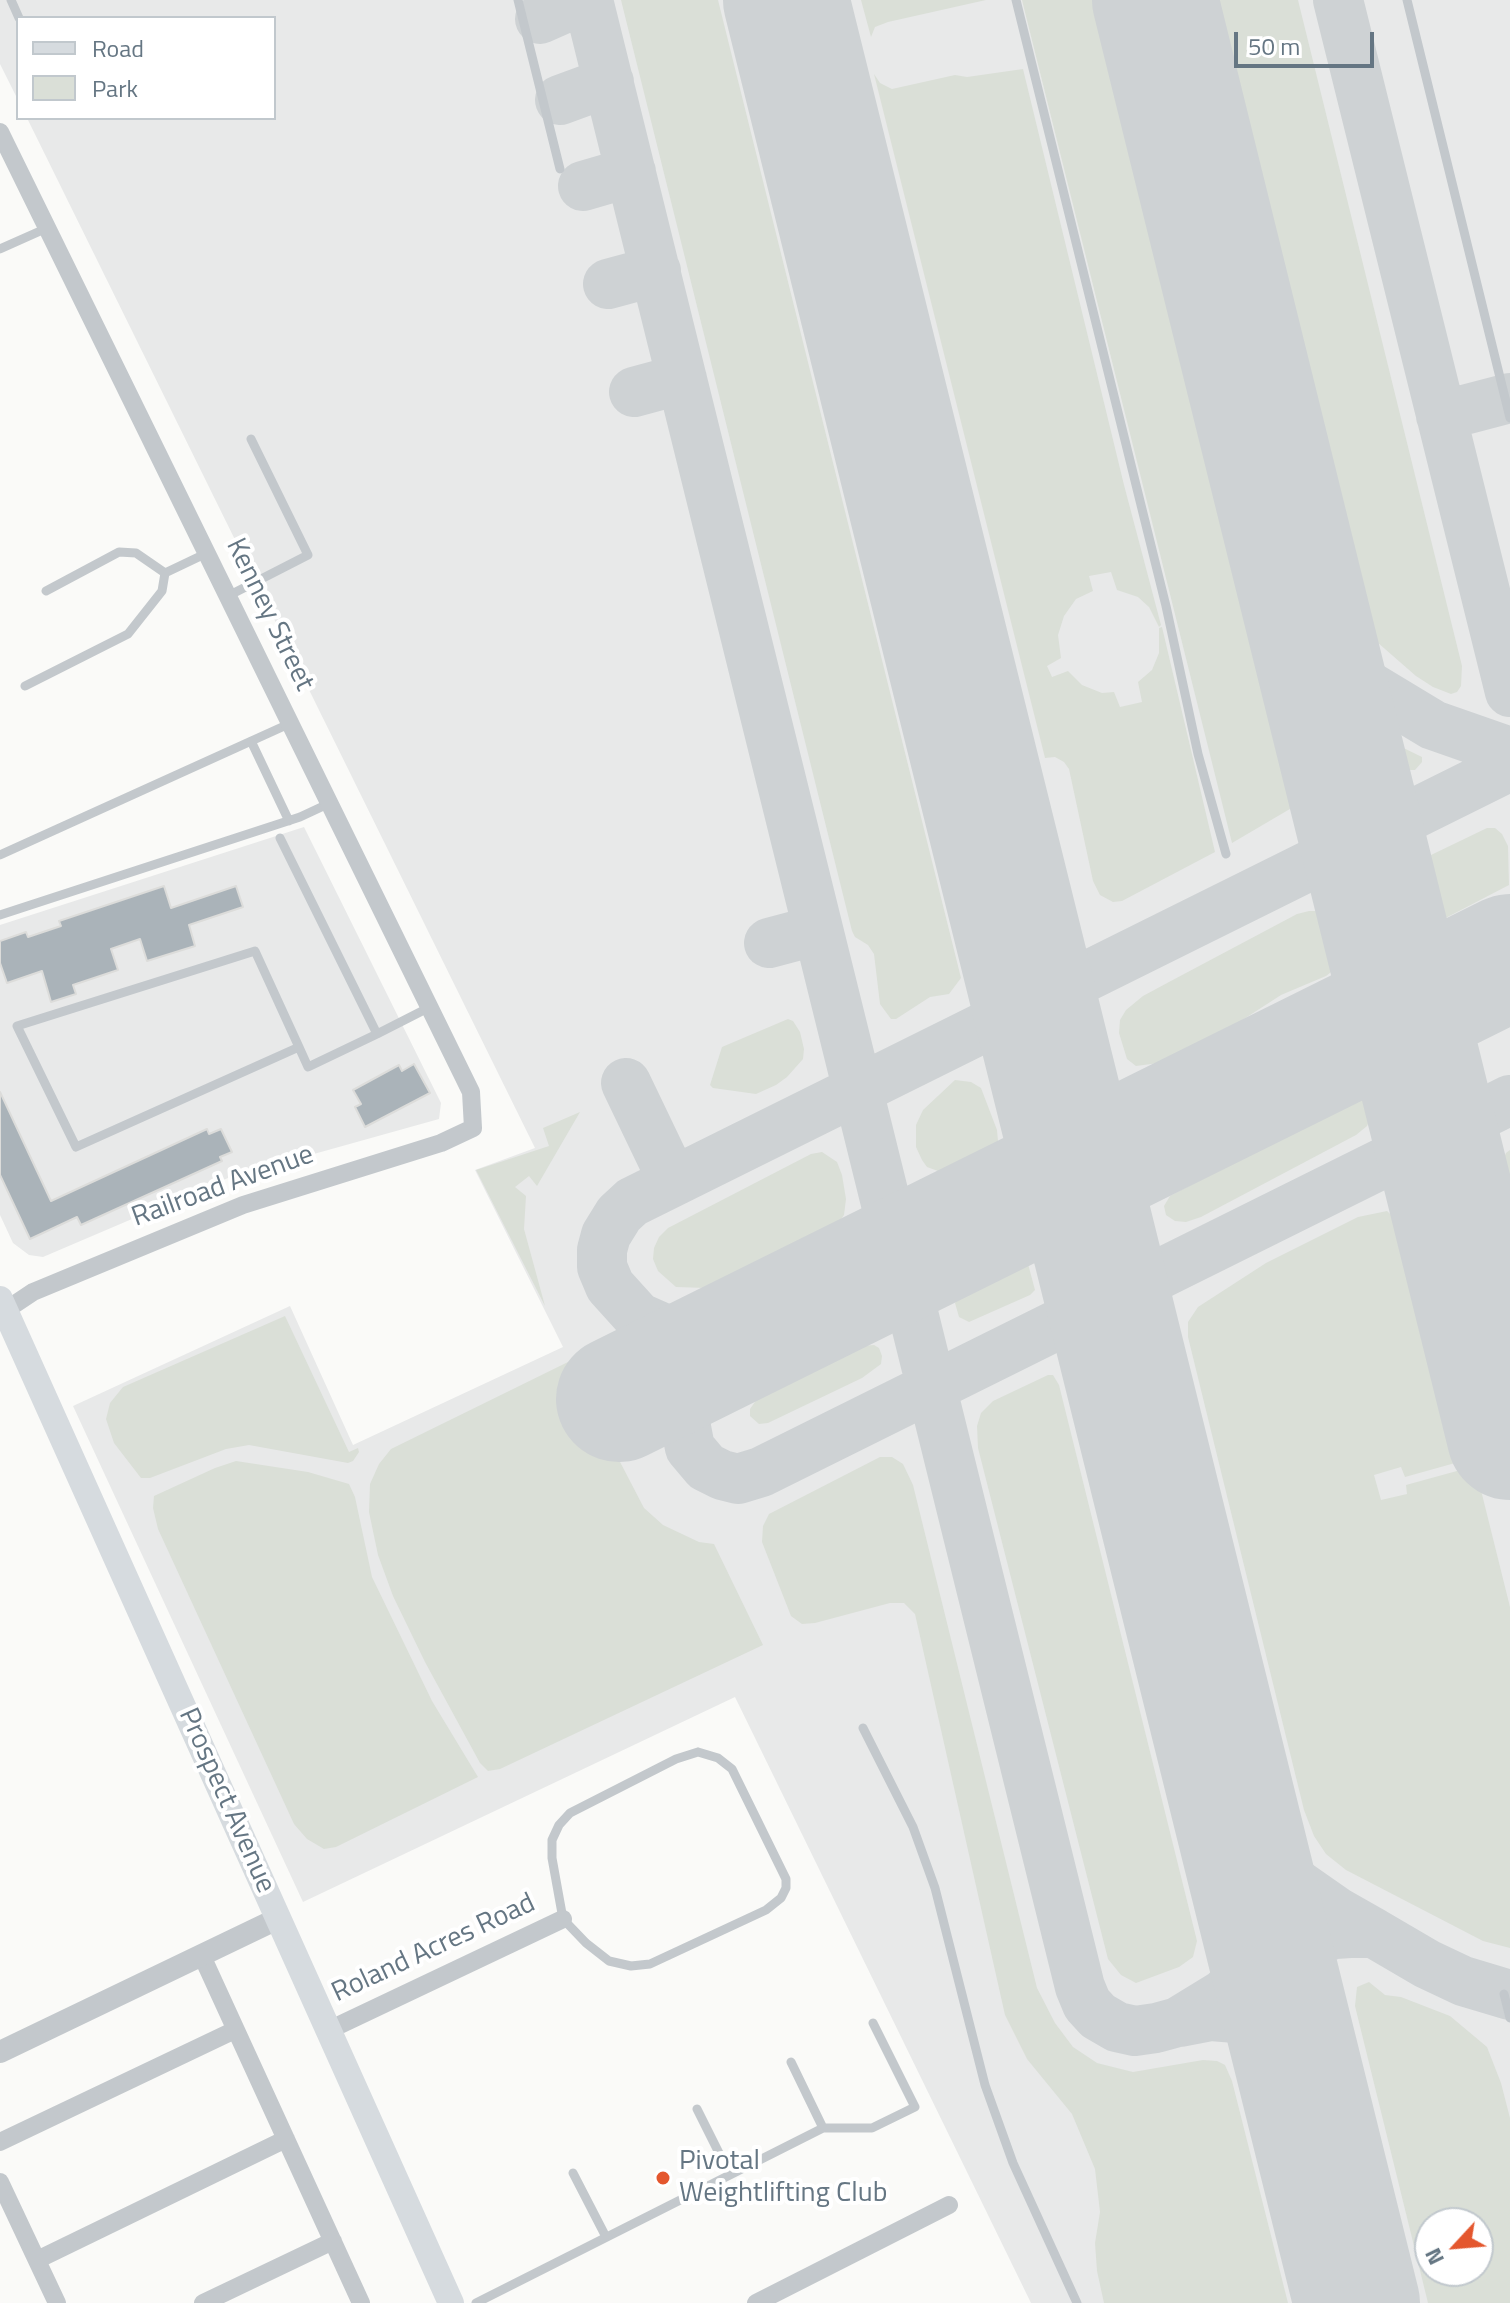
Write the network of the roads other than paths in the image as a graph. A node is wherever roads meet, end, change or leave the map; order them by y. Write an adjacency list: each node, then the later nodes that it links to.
1 (518, 0): 5 (lane)
2 (1016, 0): 20 (lane)
3 (1407, 0): 8 (lane)
4 (0, 132): 6 (street, Kenney Street)
5 (560, 169)
6 (47, 228): 7 (lane); 10 (street, Kenney Street)
7 (0, 249)
8 (1510, 418)
9 (251, 439): 13 (lane)
10 (207, 553): 11 (lane); 13 (street, Kenney Street)
11 (165, 573): 12 (lane); 14 (lane)
12 (46, 591)
13 (228, 596): 15 (street, Kenney Street)
14 (25, 686)
15 (291, 723): 16 (lane); 17 (street, Kenney Street)
16 (251, 741): 18 (lane); 21 (lane)
17 (330, 803): 18 (lane); 23 (street, Kenney Street)
18 (289, 821): 22 (lane)
19 (280, 838): 24 (lane)
20 (1226, 854)
21 (0, 855)
22 (0, 915)
23 (430, 1007): 24 (lane); 26 (street, Kenney Street)
24 (377, 1034): 25 (lane)
25 (299, 1047): 25 (lane)
26 (473, 1128): 27 (street, Railroad Avenue)
27 (2, 1308): 29 (main road, Prospect Avenue)
28 (863, 1728): 56 (lane)
29 (279, 1918): 31 (street); 36 (main road, Prospect Avenue)
30 (563, 1919): 30 (lane); 36 (street, Roland Acres Road)
31 (202, 1956): 35 (street); 37 (street)
32 (1504, 1994): 33 (lane)
33 (1510, 2018)
34 (873, 2023): 40 (lane)
35 (235, 2030): 41 (street); 42 (street)
36 (329, 2030): 53 (main road, Prospect Avenue)
37 (0, 2052)
38 (791, 2062): 40 (lane)
39 (697, 2109): 44 (lane)
40 (823, 2128): 44 (lane)
41 (286, 2139): 48 (street); 49 (street)
42 (0, 2142)
43 (573, 2173): 47 (lane)
44 (730, 2175): 47 (lane)
45 (0, 2182): 49 (street)
46 (949, 2205): 55 (street)
47 (606, 2237): 54 (lane)
48 (333, 2241): 51 (street); 52 (street)
49 (37, 2260): 50 (street)
50 (57, 2303)
51 (203, 2303)
52 (361, 2303)
53 (451, 2303)
54 (476, 2303)
55 (756, 2303)
56 (1077, 2303)

